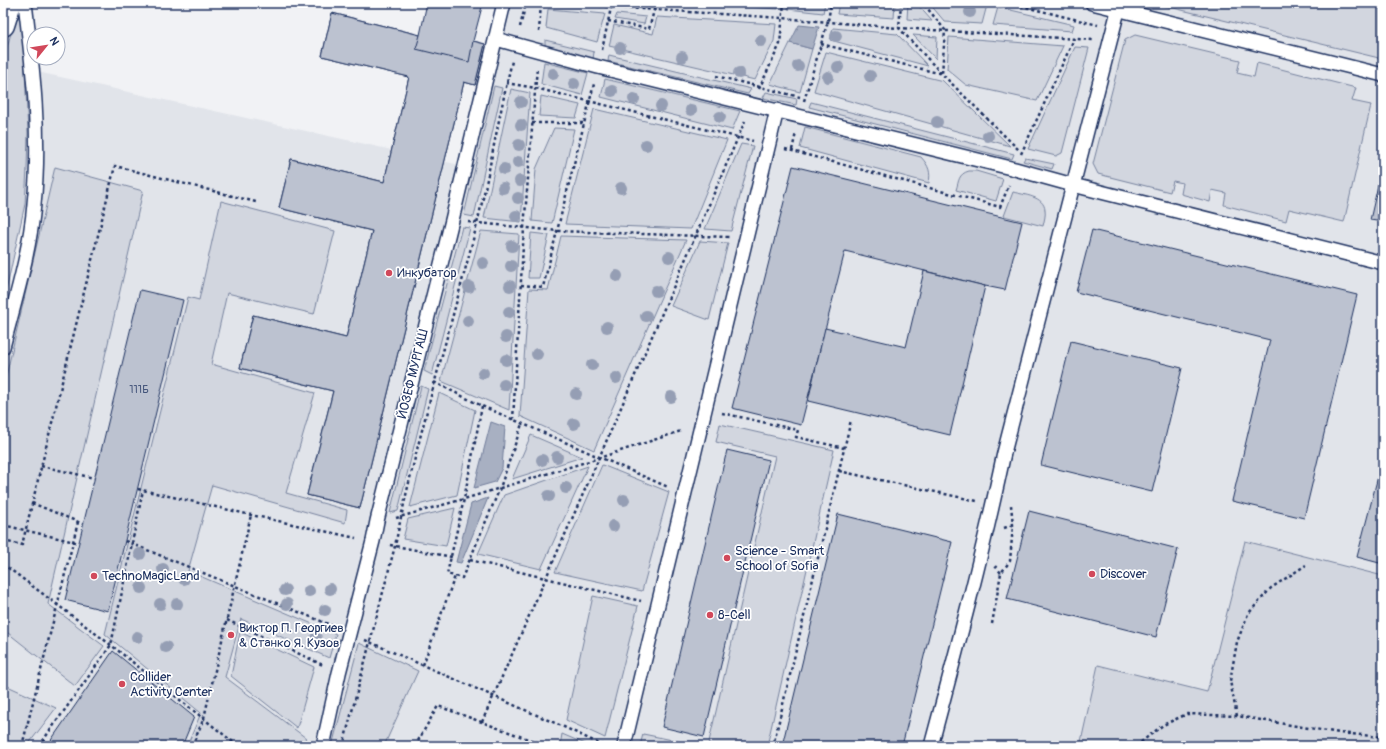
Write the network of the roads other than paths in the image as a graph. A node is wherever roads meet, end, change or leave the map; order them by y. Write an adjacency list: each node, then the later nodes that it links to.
1 (10, 3): 6 (highway)
2 (25, 3): 12 (lane)
3 (504, 3): 7 (lane, ЙОЗЕФ МУРГАШ)
4 (1092, 3): 5 (lane)
5 (1119, 6): 8 (lane); 10 (lane)
6 (3, 26)
7 (496, 39): 9 (lane); 13 (lane, ЙОЗЕФ МУРГАШ)
8 (1383, 75)
9 (777, 110): 10 (lane); 14 (lane)
10 (1073, 184): 11 (lane); 15 (lane)
11 (1383, 262)
12 (3, 347)
13 (323, 746)
14 (624, 746)
15 (931, 746)

